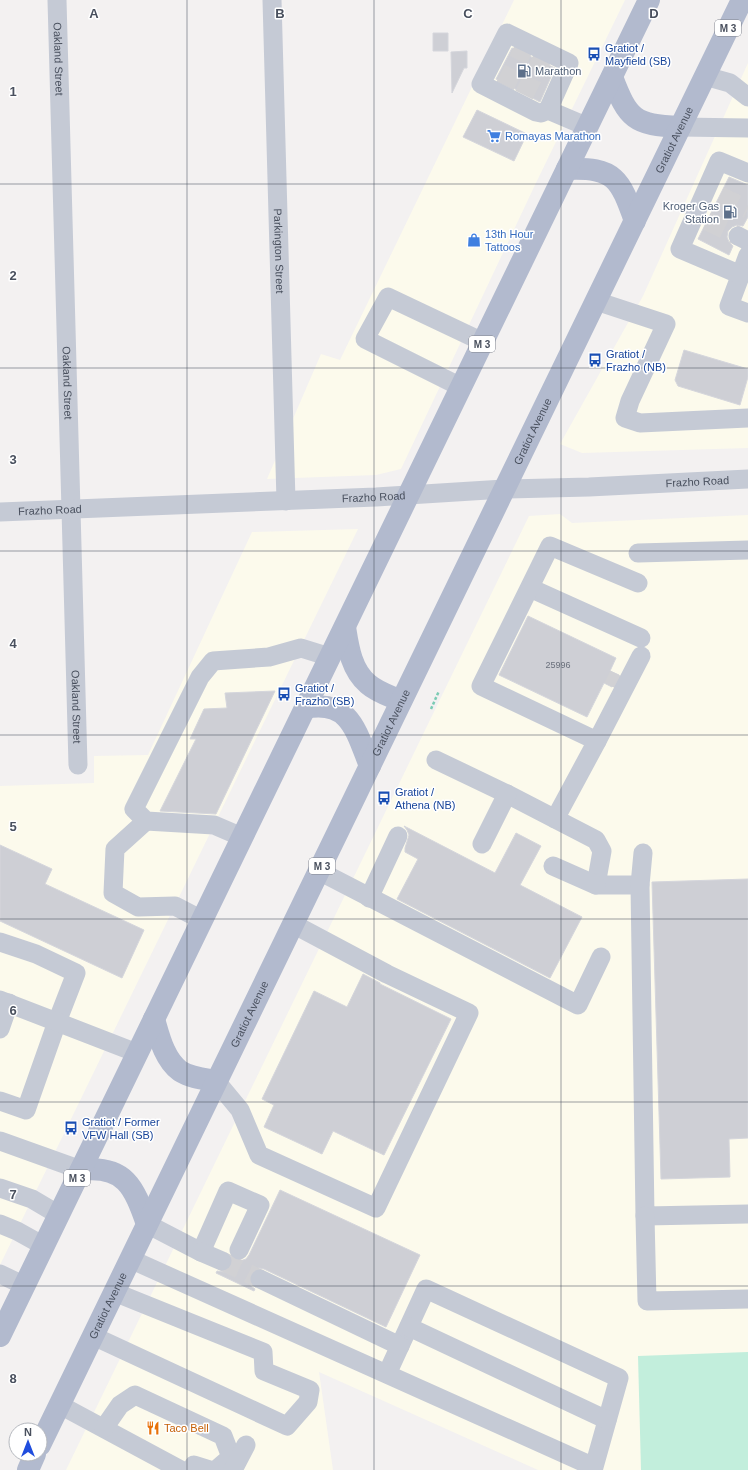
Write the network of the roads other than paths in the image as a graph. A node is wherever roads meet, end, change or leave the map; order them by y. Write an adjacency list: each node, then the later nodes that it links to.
1 (57, 0): 26 (street, Oakland Street)
2 (272, 0): 25 (street, Parkington Street)
3 (649, 0): 6 (main road, M 3)
4 (742, 0): 5 (main road, Gratiot Avenue / M 3)
5 (705, 76): 7 (street); 10 (main road, Gratiot Avenue / M 3)
6 (612, 77): 9 (main road, M 3); 10 (main road)
7 (748, 98)
8 (548, 110): 8 (street); 9 (street)
9 (588, 127): 12 (main road, M 3)
10 (680, 127): 11 (street); 14 (main road, Gratiot Avenue / M 3)
11 (748, 128)
12 (567, 169): 14 (main road); 19 (main road, M 3)
13 (748, 172): 16 (street)
14 (635, 221): 17 (main road, Gratiot Avenue / M 3)
15 (748, 255): 16 (street)
16 (741, 275): 18 (street)
17 (596, 301): 21 (street); 23 (main road, Gratiot Avenue / M 3)
18 (748, 313)
19 (483, 342): 20 (main road, M 3); 20 (street)
20 (461, 387): 24 (main road, M 3)
21 (748, 418)
22 (748, 479): 23 (street, Frazho Road)
23 (504, 489): 24 (street, Frazho Road); 35 (main road, Gratiot Avenue / M 3)
24 (409, 494): 25 (street, Frazho Road); 32 (main road, M 3)
25 (286, 501): 26 (street, Frazho Road)
26 (72, 509): 27 (street, Frazho Road); 39 (street, Oakland Street)
27 (0, 512)
28 (748, 550): 29 (street)
29 (638, 553)
30 (638, 583): 31 (street)
31 (530, 588): 33 (street); 37 (street)
32 (345, 627): 34 (main road, M 3); 35 (main road)
33 (641, 647): 37 (street); 37 (street)
34 (330, 657): 36 (main road, M 3); 43 (street)
35 (401, 701): 40 (main road, Gratiot Avenue / M 3)
36 (304, 708): 40 (main road); 45 (main road, M 3)
37 (598, 741): 42 (street)
38 (436, 760): 41 (street)
39 (78, 765)
40 (370, 766): 49 (main road, Gratiot Avenue / M 3)
41 (507, 794): 42 (street); 46 (street)
42 (555, 819): 50 (street)
43 (146, 821): 45 (street); 53 (street)
44 (398, 836): 52 (street)
45 (242, 838): 53 (main road, M 3)
46 (482, 844)
47 (643, 853): 51 (street)
48 (553, 866): 50 (street)
49 (319, 871): 52 (street); 54 (main road, Gratiot Avenue / M 3)
50 (596, 885): 51 (street)
51 (640, 885): 69 (street)
52 (368, 898): 56 (street)
53 (202, 920): 58 (main road, M 3)
54 (293, 924): 62 (main road, Gratiot Avenue / M 3); 62 (street)
55 (0, 942): 59 (street)
56 (601, 957)
57 (4, 1002): 59 (street); 60 (street)
58 (154, 1019): 61 (main road, M 3); 62 (main road)
59 (57, 1022): 61 (street); 63 (street)
60 (0, 1029)
61 (137, 1053): 65 (main road, M 3)
62 (216, 1081): 71 (main road, Gratiot Avenue / M 3)
63 (0, 1101)
64 (0, 1141): 65 (street)
65 (81, 1170): 68 (main road, M 3); 71 (main road)
66 (0, 1188): 68 (street)
67 (748, 1214): 69 (street)
68 (59, 1215): 72 (main road, M 3)
69 (645, 1216): 81 (street)
70 (0, 1224): 72 (street)
71 (147, 1224): 74 (street); 75 (main road, Gratiot Avenue / M 3)
72 (44, 1246): 79 (main road, M 3)
73 (239, 1250): 74 (street)
74 (201, 1252): 76 (street)
75 (130, 1259): 80 (main road, Gratiot Avenue / M 3); 86 (street)
76 (222, 1261)
77 (0, 1274): 79 (street)
78 (260, 1279): 85 (street)
79 (25, 1286): 83 (main road, M 3)
80 (114, 1292): 84 (main road, Gratiot Avenue / M 3); 84 (street)
81 (748, 1299)
82 (409, 1327): 85 (street); 88 (street); 88 (street)
83 (0, 1336)
84 (93, 1336): 87 (main road, Gratiot Avenue / M 3)
85 (400, 1346): 86 (street)
86 (387, 1374): 88 (street)
87 (60, 1405): 89 (street); 90 (main road, Gratiot Avenue / M 3)
88 (607, 1420)
89 (104, 1428): 92 (street); 93 (street)
90 (48, 1429)
91 (246, 1445): 94 (street)
92 (194, 1469)
93 (216, 1470)
94 (233, 1470)

